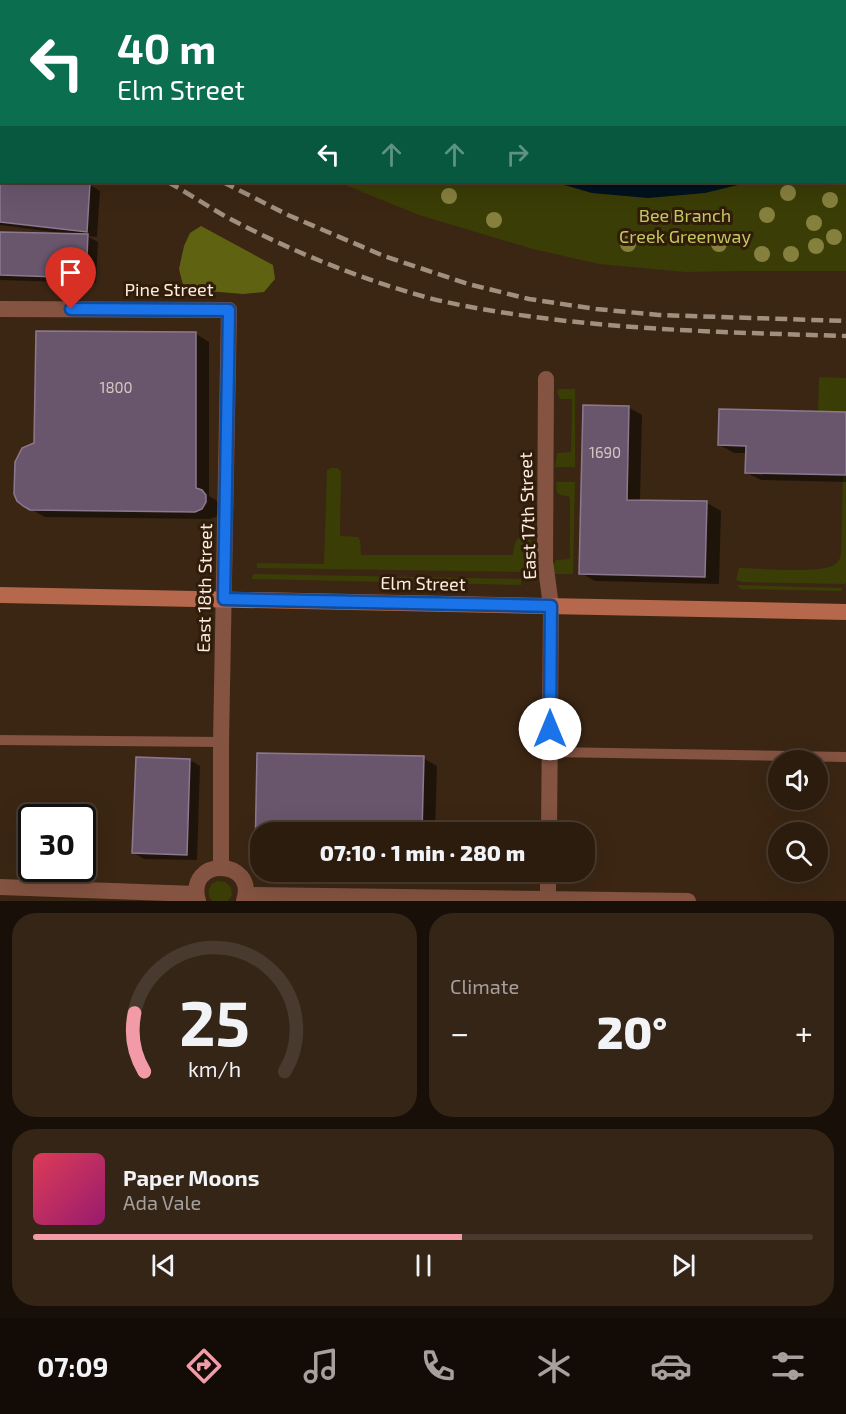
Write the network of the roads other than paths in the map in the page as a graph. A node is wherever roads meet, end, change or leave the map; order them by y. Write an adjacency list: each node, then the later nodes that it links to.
1 (0, 309): 2 (street, Pine Street)
2 (229, 310): 5 (street, East 18th Street)
3 (546, 379): 6 (street, East 17th Street)
4 (0, 595): 5 (main road, Elm Street)
5 (224, 599): 6 (main road, Elm Street); 9 (street, East 18th Street)
6 (551, 606): 7 (main road, Elm Street); 10 (street, East 17th Street)
7 (846, 612)
8 (0, 740): 9 (lane)
9 (221, 742): 13 (street, East 18th Street)
10 (550, 753): 11 (lane); 12 (street, East 17th Street)
11 (846, 757)
12 (549, 822)
13 (221, 867): 16 (street); 17 (street)
14 (548, 882): 18 (street)
15 (0, 887): 16 (street)
16 (197, 898)
17 (245, 898): 18 (street)
18 (548, 900): 19 (street)
19 (688, 901)

